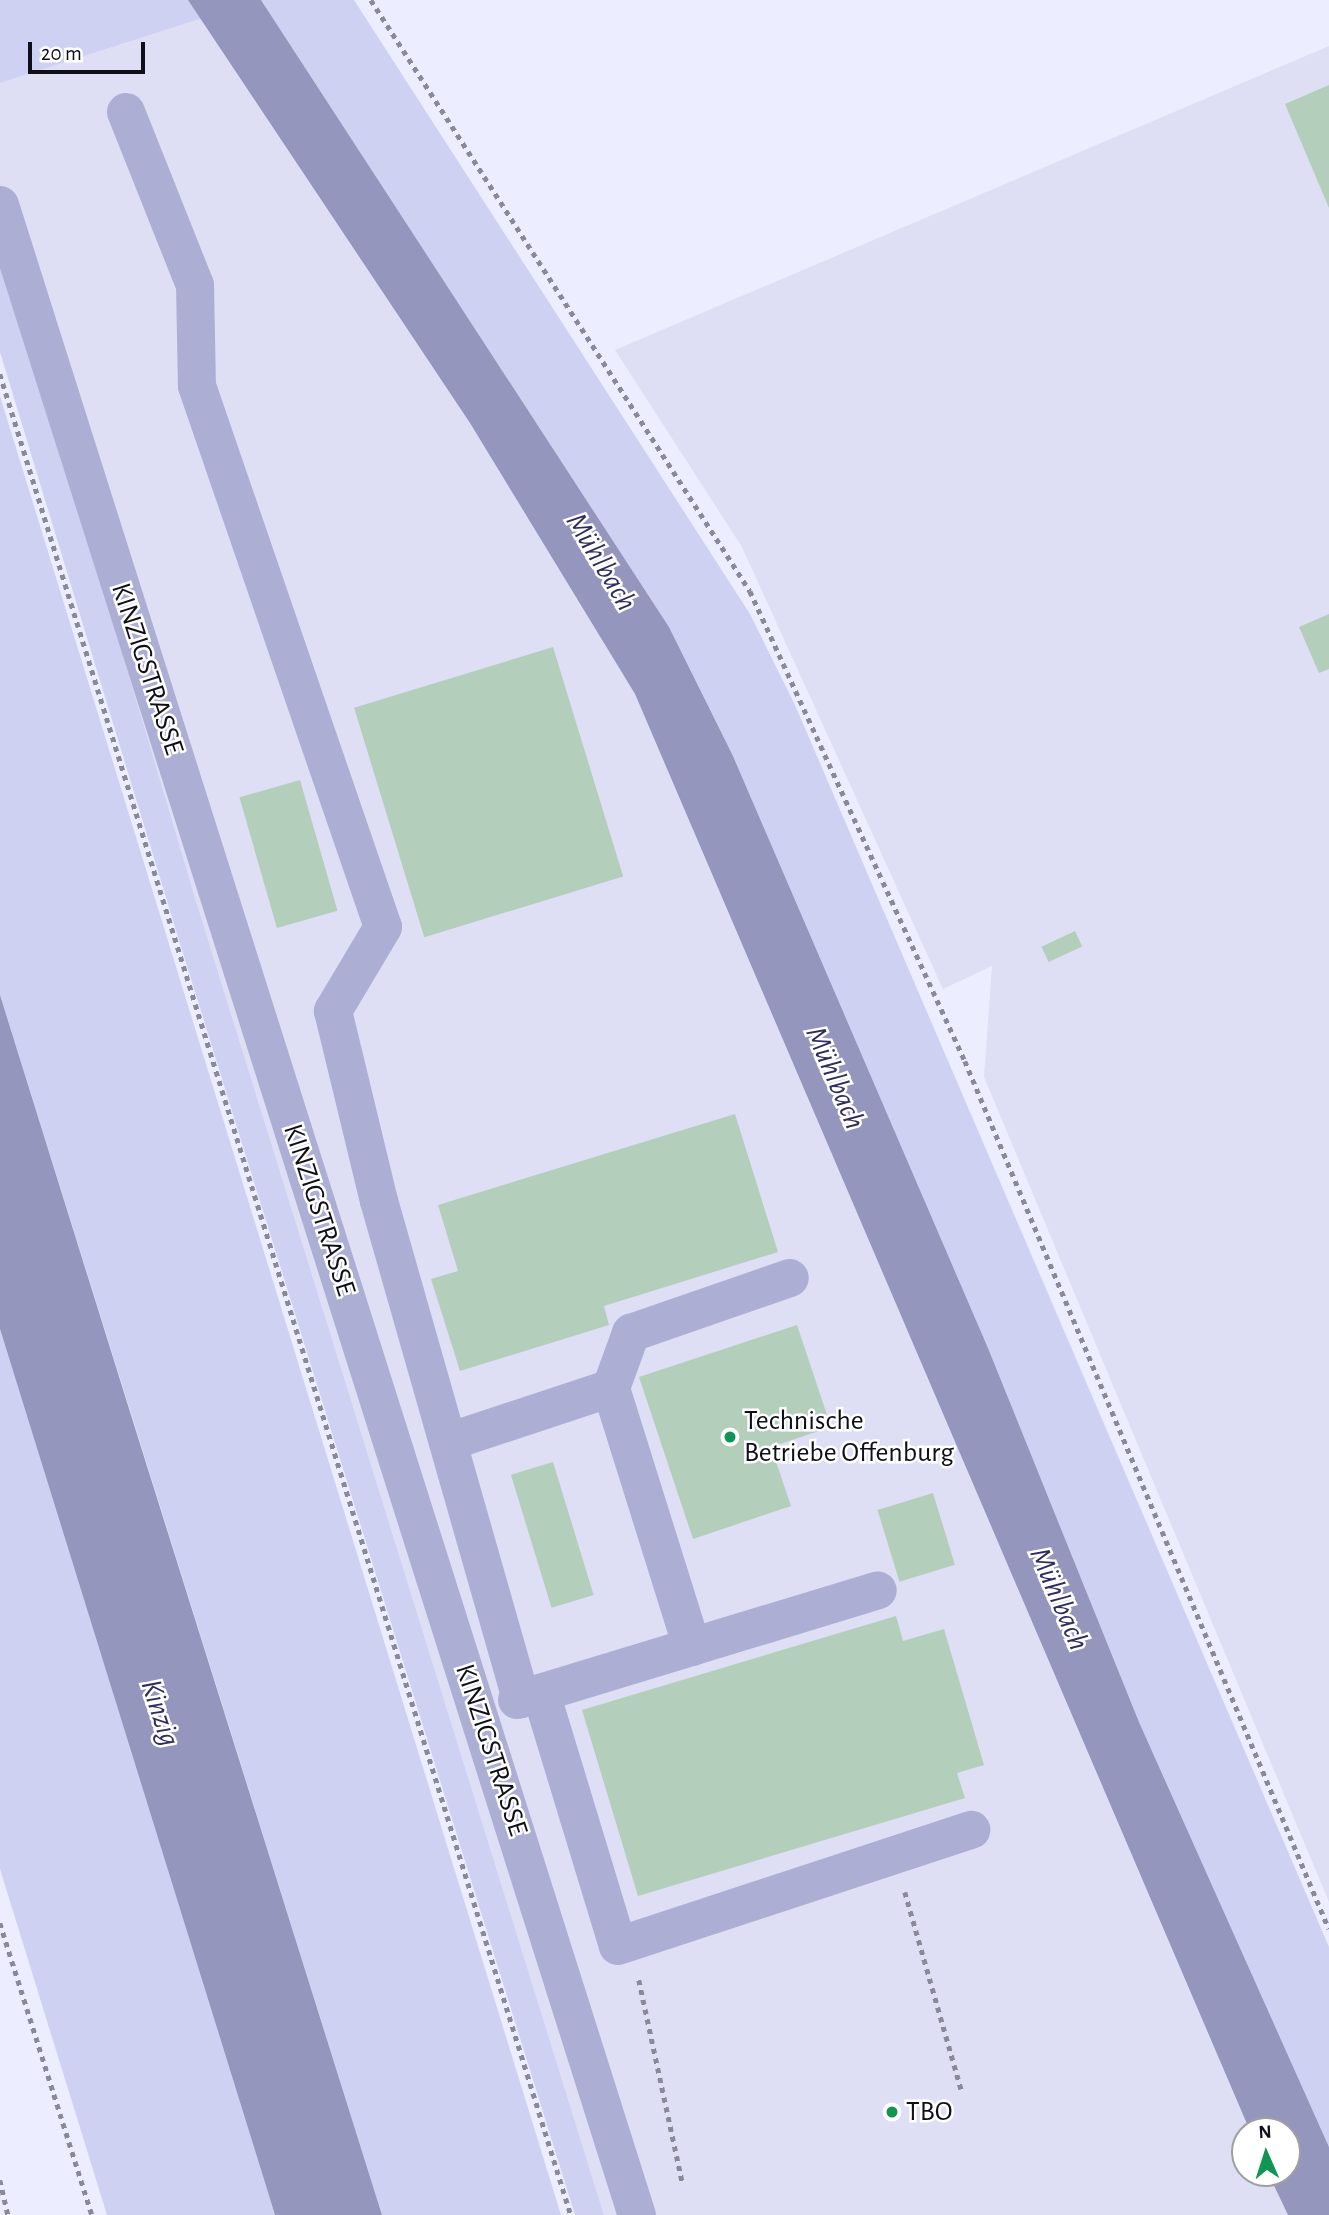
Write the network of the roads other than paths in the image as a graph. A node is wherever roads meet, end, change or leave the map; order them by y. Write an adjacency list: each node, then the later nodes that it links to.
1 (125, 112): 5 (lane)
2 (0, 205): 9 (lane, KINZIGSTRASSE)
3 (790, 1278): 4 (lane)
4 (611, 1388): 5 (lane); 7 (lane)
5 (448, 1442): 8 (lane)
6 (878, 1590): 7 (lane)
7 (692, 1647): 8 (lane)
8 (531, 1696): 9 (lane); 10 (lane)
9 (478, 1712): 11 (lane, KINZIGSTRASSE)
10 (971, 1830)
11 (637, 2215)

